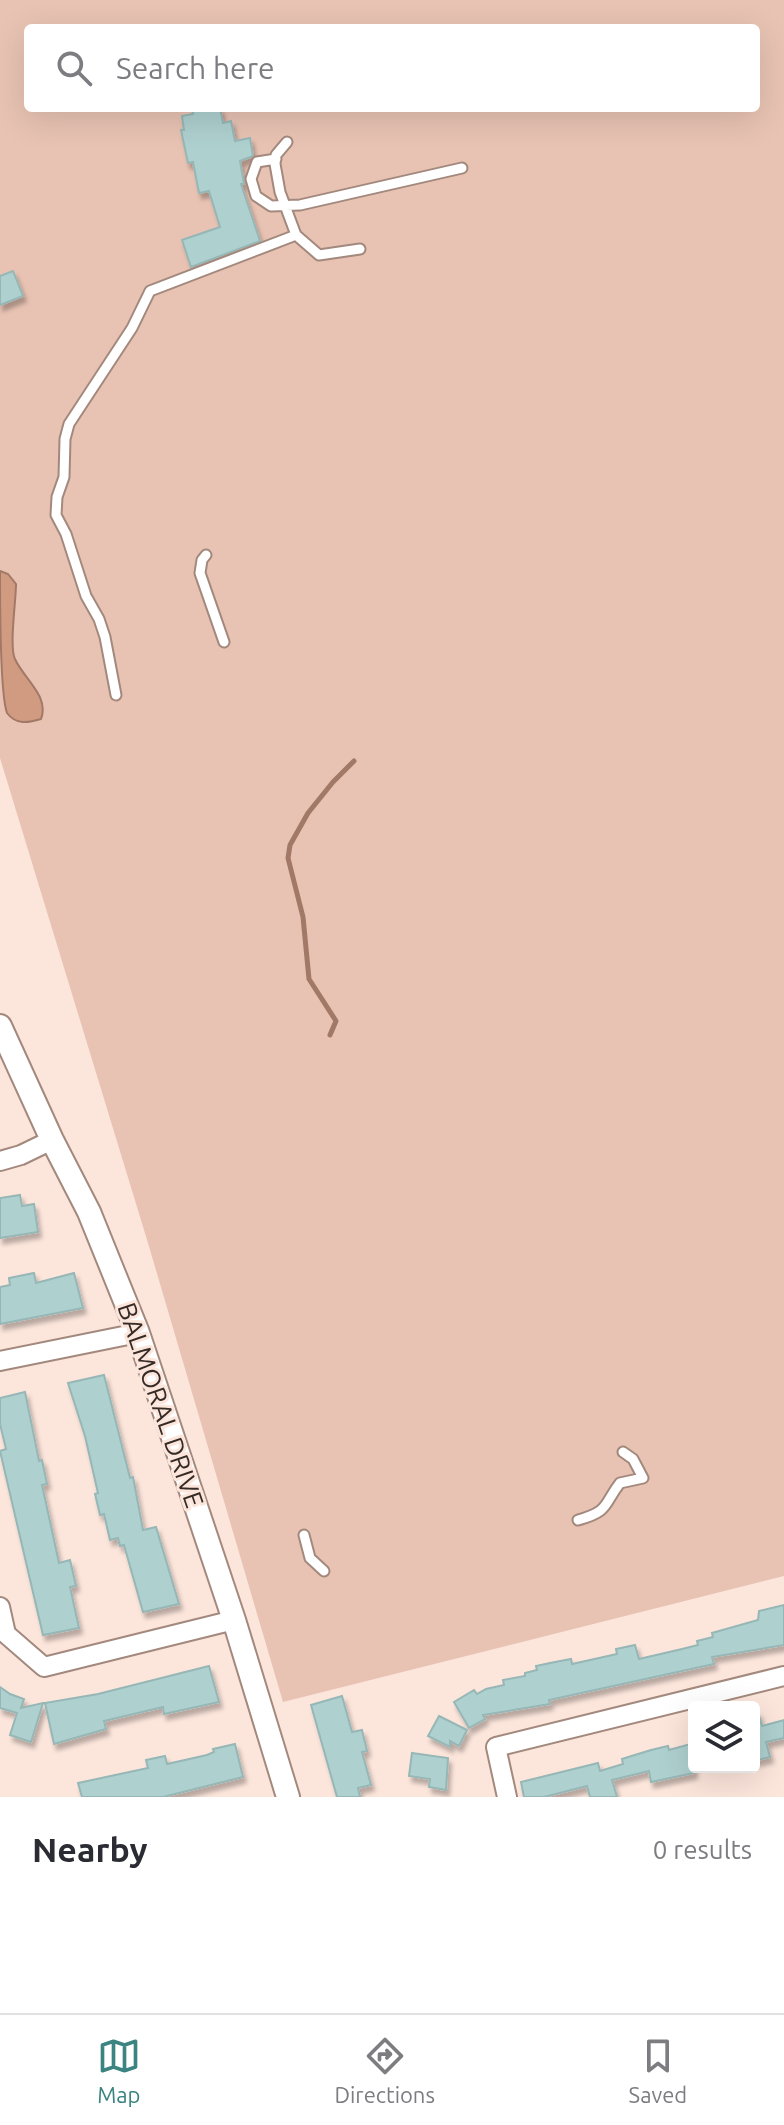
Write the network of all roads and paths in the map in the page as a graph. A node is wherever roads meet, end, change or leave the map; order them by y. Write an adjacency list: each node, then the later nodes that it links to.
1 (287, 142): 2 (lane)
2 (276, 159): 4 (lane); 4 (lane)
3 (462, 168): 4 (lane)
4 (285, 205): 5 (lane)
5 (296, 235): 6 (lane); 9 (lane)
6 (360, 249)
7 (206, 555): 8 (lane)
8 (224, 642)
9 (116, 695)
10 (0, 1026): 11 (street, BALMORAL DRIVE)
11 (52, 1140): 12 (street); 13 (street, BALMORAL DRIVE)
12 (0, 1161)
13 (138, 1333): 14 (street); 20 (street, BALMORAL DRIVE)
14 (0, 1361)
15 (623, 1452): 16 (lane)
16 (578, 1520)
17 (304, 1535): 18 (lane)
18 (324, 1571)
19 (0, 1607): 20 (street)
20 (234, 1620): 22 (street, BALMORAL DRIVE)
21 (784, 1676): 23 (street)
22 (288, 1797)
23 (507, 1797)

